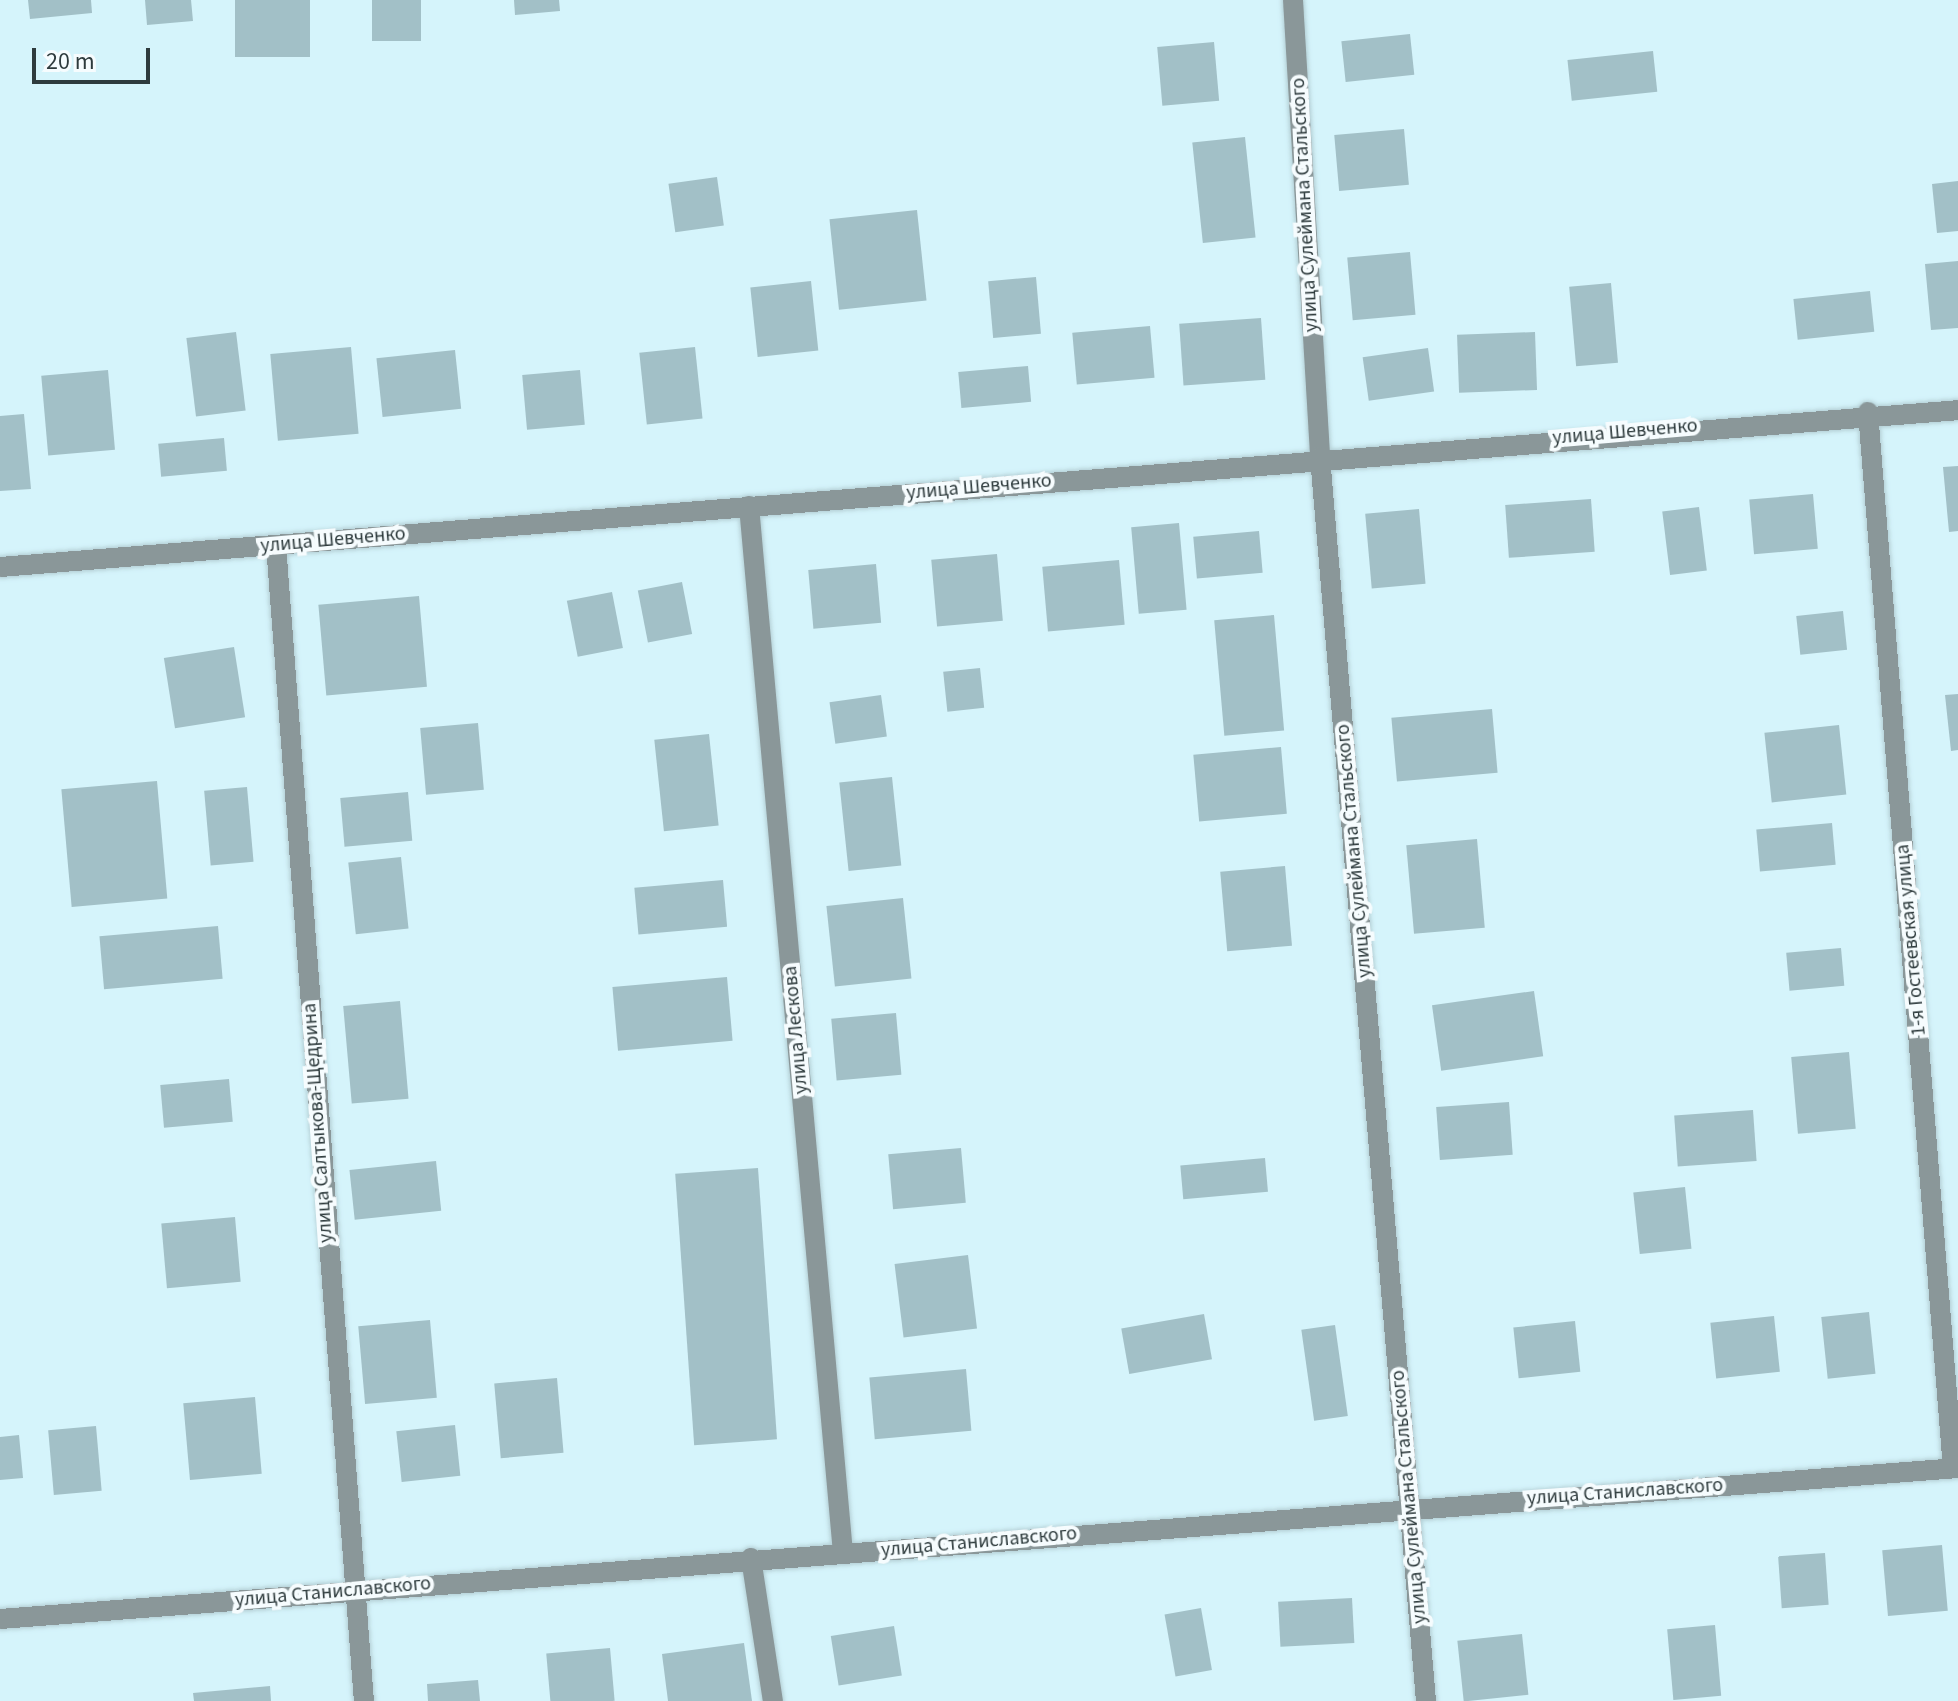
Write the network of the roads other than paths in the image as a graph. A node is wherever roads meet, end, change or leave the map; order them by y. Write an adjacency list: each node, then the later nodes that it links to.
1 (1293, 0): 4 (street, улица Сулеймана Стальского)
2 (1958, 410): 3 (street, улица Шевченко)
3 (1868, 412): 4 (street, улица Шевченко); 8 (street, 1-я Гостеевская улица)
4 (1320, 457): 5 (street, улица Шевченко); 9 (street, улица Сулеймана Стальского)
5 (749, 506): 6 (street, улица Шевченко); 10 (street, улица Лескова)
6 (276, 545): 7 (street, улица Шевченко); 12 (street, улица Салтыкова-Щедрина)
7 (0, 567)
8 (1956, 1468): 9 (street, улица Станиславского)
9 (1410, 1507): 10 (street, улица Станиславского); 16 (street, улица Сулеймана Стальского)
10 (843, 1553): 11 (street, улица Станиславского)
11 (751, 1558): 12 (street, улица Станиславского); 15 (street)
12 (353, 1590): 13 (street, улица Станиславского); 14 (street, улица Салтыкова-Щедрина)
13 (0, 1619)
14 (364, 1701)
15 (773, 1701)
16 (1426, 1701)

